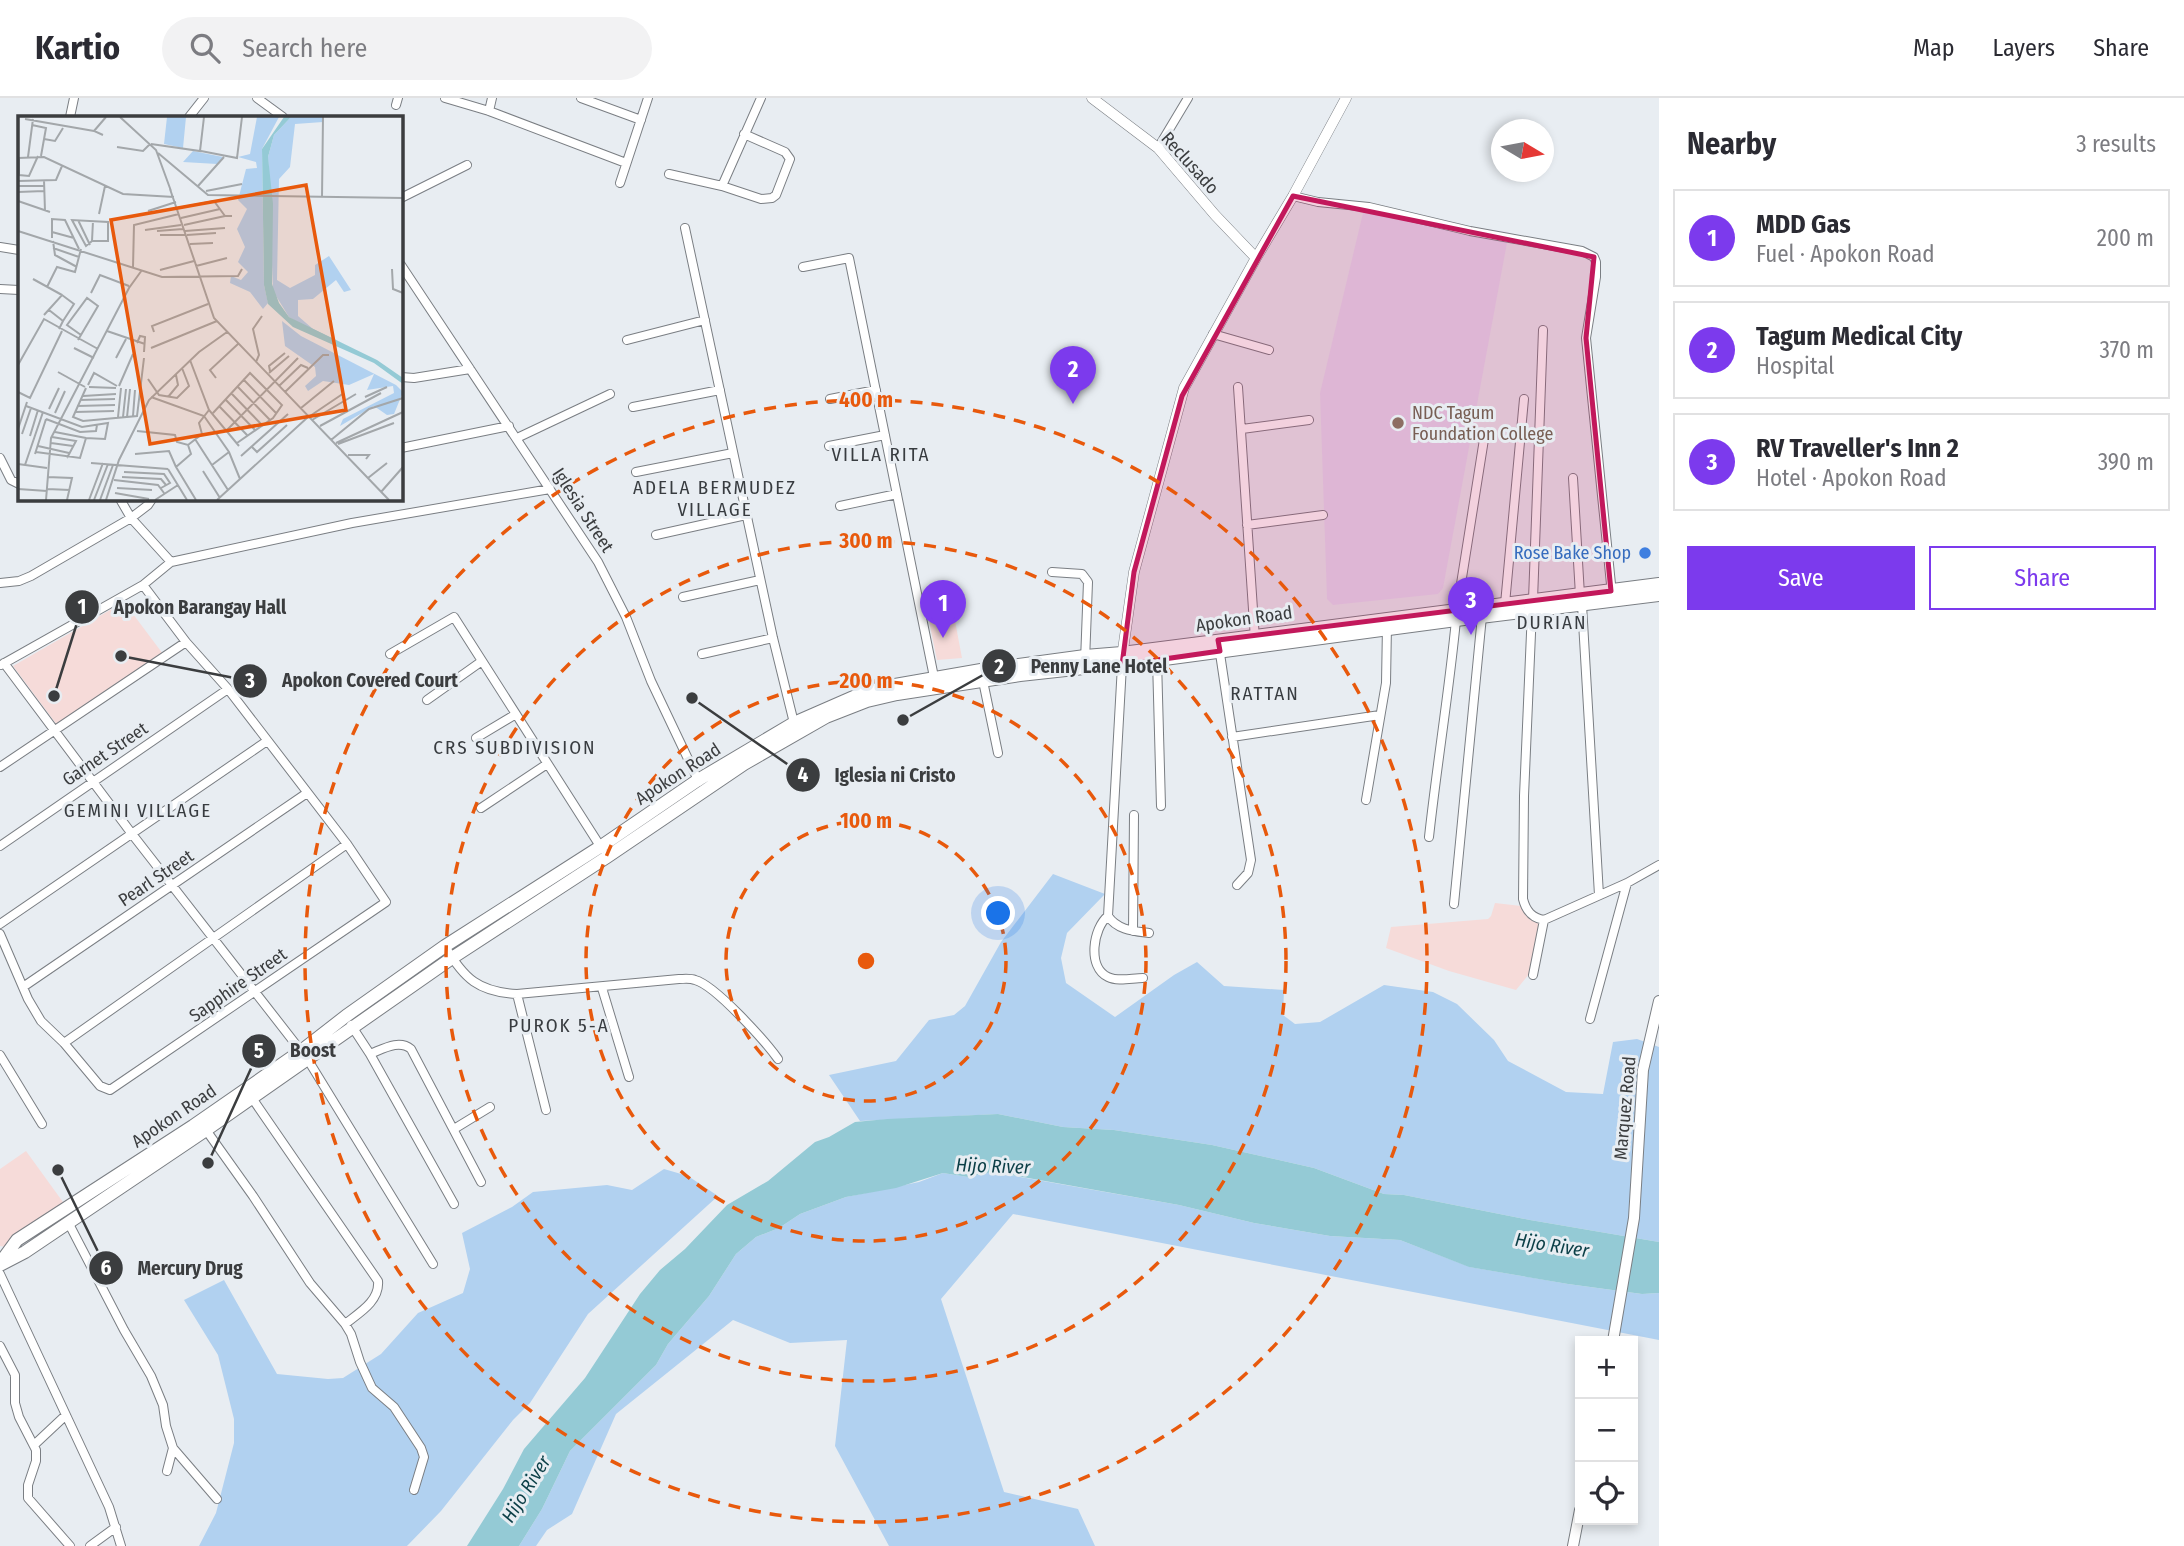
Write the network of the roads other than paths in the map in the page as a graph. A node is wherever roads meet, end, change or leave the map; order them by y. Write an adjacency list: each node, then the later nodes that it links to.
1 (74, 98): 13 (street)
2 (204, 98): 14 (street)
3 (257, 98): 15 (street)
4 (445, 98): 12 (street)
5 (492, 98): 12 (street)
6 (580, 98): 16 (street)
7 (649, 98): 16 (street)
8 (761, 98): 17 (street)
9 (1091, 98): 18 (street, Reclusado)
10 (1188, 98): 18 (street)
11 (1346, 98): 24 (street)
12 (489, 111): 19 (street)
13 (71, 116)
14 (191, 116)
15 (282, 116)
16 (641, 120): 19 (street)
17 (744, 134): 23 (street); 23 (street)
18 (1158, 148): 29 (street, Reclusado)
19 (626, 163): 22 (street)
20 (467, 164): 25 (street)
21 (669, 174): 23 (street)
22 (620, 183)
23 (722, 186)
24 (1293, 196): 29 (street); 78 (street)
25 (402, 197)
26 (685, 228): 34 (street)
27 (0, 247): 28 (street)
28 (18, 250)
29 (1256, 258): 36 (street)
30 (402, 267): 39 (street, Iglesia Street)
31 (803, 267): 43 (street)
32 (0, 289): 33 (street)
33 (18, 290)
34 (705, 320): 37 (street); 42 (street)
35 (1543, 330): 82 (street)
36 (1213, 334): 38 (street); 92 (street)
37 (627, 340)
38 (1269, 349)
39 (470, 369): 40 (street); 49 (street, Iglesia Street)
40 (402, 377)
41 (1238, 387): 50 (street)
42 (720, 390): 47 (street); 56 (street)
43 (876, 390): 46 (street); 52 (street)
44 (610, 394): 53 (street)
45 (1524, 399): 81 (street)
46 (830, 400)
47 (633, 407)
48 (1309, 421): 50 (street)
49 (509, 426): 53 (street, Iglesia Street); 55 (street)
50 (1242, 429): 69 (street)
51 (1485, 433): 83 (street)
52 (885, 435): 54 (street); 62 (street)
53 (517, 438): 61 (street, Iglesia Street)
54 (829, 446)
55 (402, 449)
56 (733, 453): 58 (street); 67 (street)
57 (0, 458): 60 (street)
58 (636, 472)
59 (1573, 478): 80 (street)
60 (18, 484)
61 (550, 489): 71 (street); 112 (street, Iglesia Street)
62 (897, 494): 65 (street); 98 (street)
63 (121, 500): 68 (street)
64 (151, 500): 68 (street)
65 (840, 506)
66 (1323, 515): 69 (street)
67 (747, 516): 70 (street); 73 (street)
68 (131, 518): 71 (street); 74 (street)
69 (1247, 525): 87 (street)
70 (656, 535)
71 (172, 562): 76 (street)
72 (1052, 572): 95 (street)
73 (760, 579): 79 (street); 86 (street)
74 (0, 583)
75 (1659, 584): 78 (highway, Apokon Road)
76 (143, 585): 88 (street); 96 (street)
77 (1659, 594): 78 (highway, Apokon Road)
78 (1612, 596): 80 (highway, Apokon Road)
79 (683, 597)
80 (1581, 600): 82 (highway, Apokon Road); 127 (street)
81 (1505, 604): 82 (highway, Apokon Road); 83 (highway, Apokon Road)
82 (1532, 605): 84 (highway, Apokon Road); 130 (street)
83 (1456, 614): 84 (highway, Apokon Road); 85 (highway, Apokon Road); 119 (street)
84 (1482, 616): 128 (street)
85 (1387, 624): 87 (highway, Apokon Road); 102 (street)
86 (773, 638): 91 (street); 103 (street)
87 (1255, 641): 89 (highway, Apokon Road)
88 (186, 642): 99 (street); 104 (street)
89 (1219, 646): 92 (highway, Apokon Road); 93 (highway, Apokon Road); 105 (street)
90 (390, 654): 94 (street)
91 (702, 654)
92 (1122, 659): 93 (highway, Apokon Road); 95 (highway, Apokon Road); 129 (street)
93 (1157, 660): 115 (street)
94 (482, 661): 100 (street); 101 (street)
95 (1085, 662): 97 (highway, Apokon Road); 98 (highway, Apokon Road)
96 (2, 664): 104 (street)
97 (983, 681): 98 (highway, Apokon Road); 108 (street)
98 (935, 683): 103 (highway, Apokon Road)
99 (228, 690): 107 (street); 111 (street, Garnet Street)
100 (427, 700)
101 (516, 714): 106 (street); 109 (street)
102 (1380, 716): 105 (street); 114 (street)
103 (796, 729): 112 (highway, Apokon Road)
104 (55, 730): 110 (street); 111 (street)
105 (1232, 737): 125 (street)
106 (476, 738)
107 (267, 741): 113 (street); 118 (street)
108 (998, 753)
109 (547, 764): 116 (street); 122 (street)
110 (0, 767)
111 (92, 782): 118 (street); 121 (street, Garnet Street)
112 (701, 786): 122 (highway, Apokon Road)
113 (307, 793): 120 (street); 126 (street, Pearl Street)
114 (1366, 800)
115 (1161, 806)
116 (481, 808)
117 (1134, 815): 132 (street)
118 (131, 834): 126 (street); 131 (street)
119 (1429, 837)
120 (347, 844): 135 (street); 141 (street, Sapphire Street)
121 (0, 846)
122 (604, 852): 136 (highway, Apokon Road)
123 (1659, 865): 124 (street)
124 (1627, 883): 127 (street); 145 (street)
125 (1237, 885)
126 (172, 886): 135 (street); 139 (street, Pearl Street)
127 (1599, 895): 130 (street)
128 (1454, 904)
129 (1108, 916): 132 (street); 138 (street)
130 (1544, 920): 137 (street)
131 (0, 924)
132 (1133, 932): 133 (street)
133 (1149, 933)
134 (0, 934): 139 (street)
135 (212, 939): 141 (street); 147 (street)
136 (449, 952): 142 (street); 144 (highway, Apokon Road); 146 (highway, Apokon Road)
137 (1533, 975)
138 (1143, 978)
139 (23, 987): 147 (street)
140 (601, 988): 142 (street); 151 (street); 152 (street)
141 (254, 992): 147 (street, Sapphire Street); 150 (street)
142 (517, 994): 155 (street)
143 (1659, 1001): 166 (main road, Marquez Road)
144 (346, 1016): 146 (street); 150 (highway, Apokon Road)
145 (1590, 1019)
146 (353, 1029): 148 (street); 150 (highway, Apokon Road)
147 (64, 1043)
148 (370, 1054): 157 (street); 160 (street)
149 (0, 1055): 156 (street)
150 (305, 1056): 153 (highway, Apokon Road); 162 (highway, Apokon Road); 163 (street)
151 (778, 1059)
152 (629, 1077)
153 (252, 1098): 158 (highway, Apokon Road); 165 (street)
154 (490, 1107): 157 (street)
155 (546, 1110)
156 (42, 1124)
157 (454, 1129): 159 (street)
158 (206, 1130): 161 (highway, Apokon Road); 165 (street)
159 (481, 1182)
160 (454, 1204)
161 (68, 1222): 162 (highway, Apokon Road); 170 (street)
162 (0, 1264)
163 (433, 1264)
164 (0, 1274): 168 (street)
165 (345, 1324): 172 (street)
166 (1614, 1336)
167 (0, 1346): 169 (street)
168 (66, 1415): 169 (street); 175 (street)
169 (34, 1445): 176 (street)
170 (173, 1448): 171 (street); 173 (street)
171 (167, 1471)
172 (414, 1490)
173 (217, 1499)
174 (1577, 1525): 179 (main road)
175 (116, 1527): 177 (street); 178 (street)
176 (70, 1546)
177 (90, 1546)
178 (121, 1546)
179 (1573, 1546)

